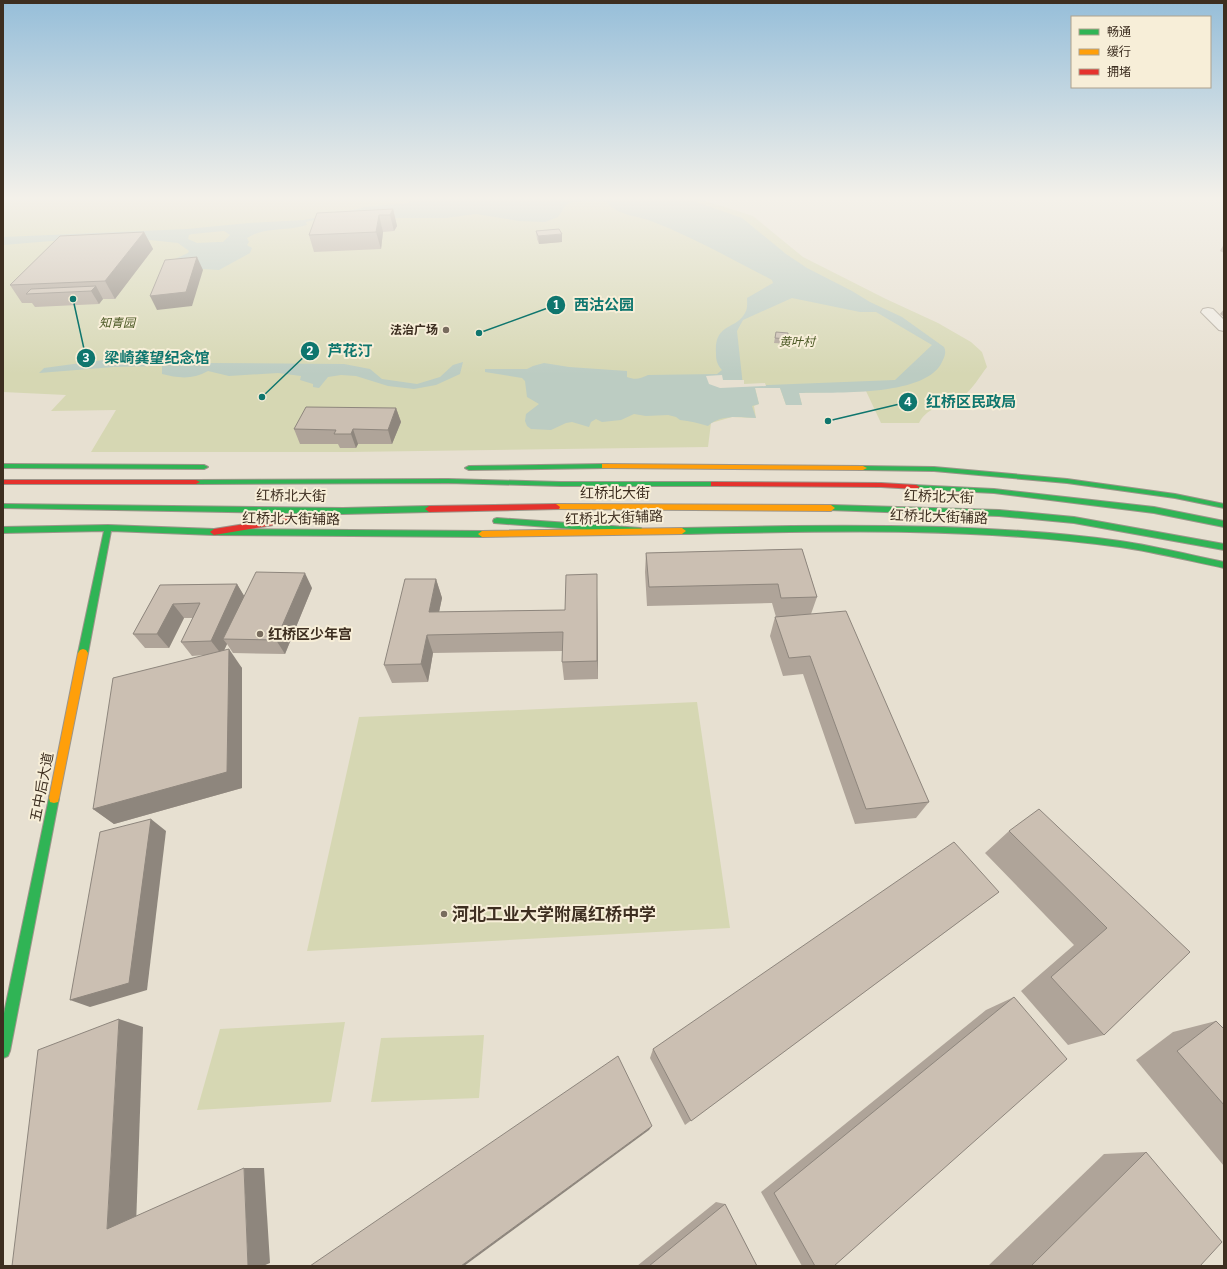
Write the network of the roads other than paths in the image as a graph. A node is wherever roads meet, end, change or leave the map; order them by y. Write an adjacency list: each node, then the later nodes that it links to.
1 (1216, 311): 2 (street)
2 (1224, 327)
3 (3, 466): 5 (main road)
4 (606, 466): 6 (main road); 7 (main road); 10 (main road)
5 (210, 467)
6 (459, 468)
7 (448, 481): 8 (main road, 红桥北大街); 15 (main road, 红桥北大街)
8 (3, 482)
9 (3, 506): 12 (main road, 红桥北大街)
10 (1224, 506)
11 (408, 510): 12 (main road, 红桥北大街); 13 (main road); 20 (main road, 红桥北大街)
12 (343, 511): 19 (main road)
13 (469, 518)
14 (491, 520): 18 (main road)
15 (1224, 524)
16 (108, 528): 17 (main road, 红桥北大街辅路); 19 (main road, 红桥北大街辅路); 22 (main road, 五中后大道)
17 (3, 530)
18 (641, 531): 19 (main road, 红桥北大街辅路); 21 (main road, 红桥北大街辅路)
19 (214, 532)
20 (1224, 546)
21 (1224, 565)
22 (3, 1051)

